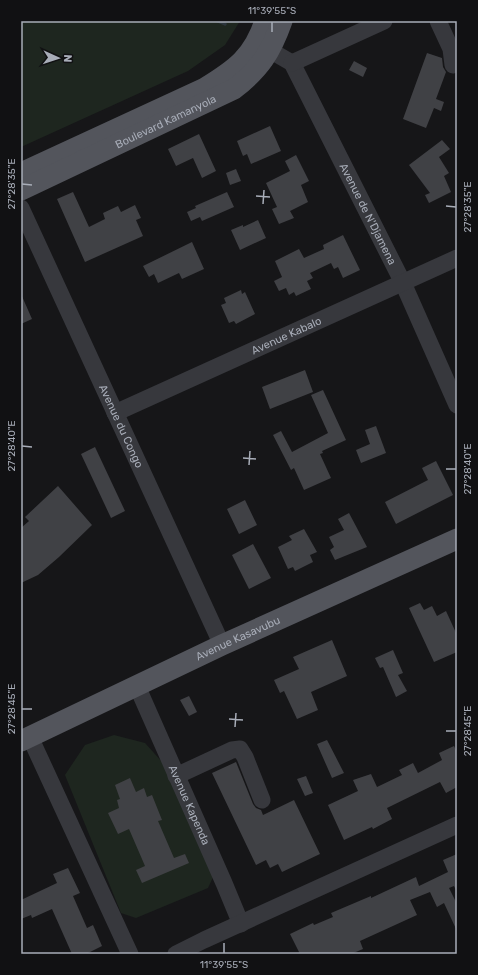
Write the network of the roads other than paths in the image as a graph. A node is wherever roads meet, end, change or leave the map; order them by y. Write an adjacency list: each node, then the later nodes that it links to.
1 (265, 21): 5 (main road, Boulevard Kamanyola)
2 (282, 21): 5 (main road, Boulevard Kamanyola)
3 (384, 21): 6 (street)
4 (446, 26): 7 (street)
5 (263, 46): 6 (street); 8 (main road, Boulevard Kamanyola); 9 (main road, Boulevard Kamanyola)
6 (292, 62): 12 (street, Avenue de N'Djamena)
7 (453, 65)
8 (21, 173)
9 (21, 190)
10 (21, 208): 14 (street, Avenue du Congo)
11 (457, 258): 12 (street, Avenue Kabalo)
12 (403, 283): 13 (street, Avenue de N'Djamena); 14 (street, Avenue Kabalo)
13 (457, 405)
14 (115, 413): 16 (street, Avenue du Congo)
15 (457, 539): 16 (main road, Avenue Kasavubu)
16 (222, 645): 17 (main road, Avenue Kasavubu)
17 (137, 686): 18 (main road, Avenue Kasavubu); 19 (street, Avenue Kapenda)
18 (26, 739): 24 (street)
19 (176, 776): 20 (street); 22 (street, Avenue Kapenda)
20 (262, 800)
21 (457, 825): 22 (street)
22 (241, 924): 23 (street)
23 (184, 952)
24 (130, 954)

